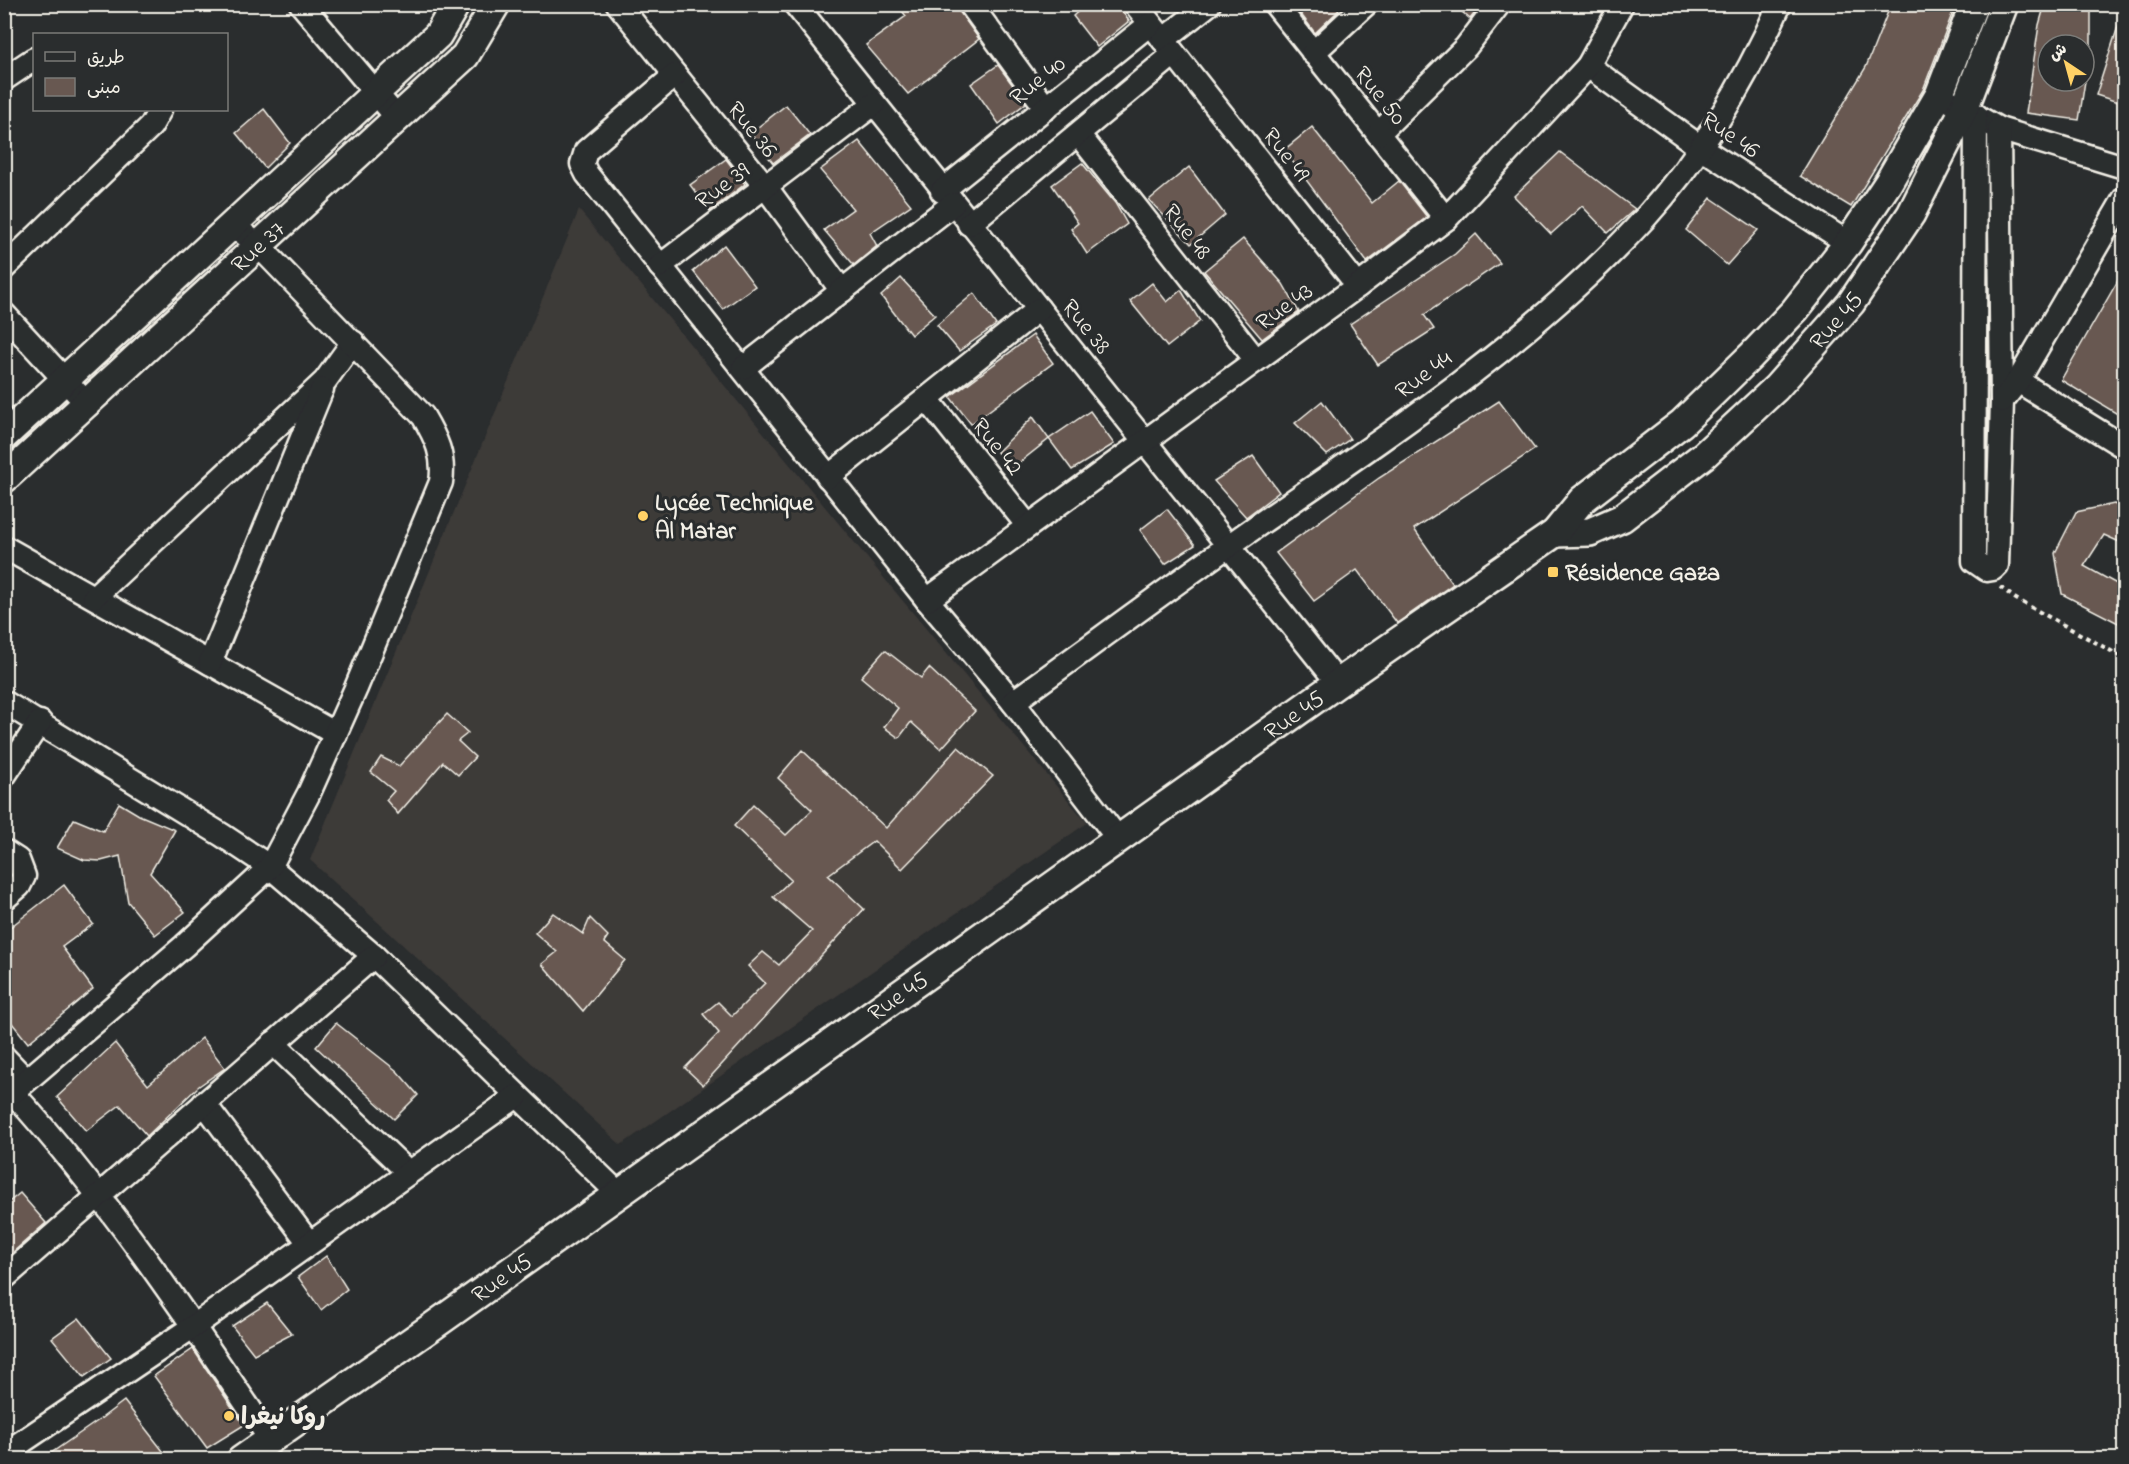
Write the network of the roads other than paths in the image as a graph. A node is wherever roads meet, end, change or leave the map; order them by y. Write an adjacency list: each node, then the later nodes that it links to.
1 (301, 4): 22 (street)
2 (456, 4): 22 (street, Rue 37)
3 (496, 4): 28 (street, Rue 37)
4 (618, 4): 20 (street, Rue 36)
5 (795, 4): 24 (street, Rue 38)
6 (970, 4): 25 (street)
7 (1135, 4): 16 (street, Rue 49)
8 (1209, 4): 16 (street, Rue 40)
9 (1275, 4): 17 (street, Rue 50)
10 (1366, 4): 17 (street)
11 (1499, 4): 30 (street)
12 (1622, 4): 19 (street, Rue 43)
13 (1780, 4): 32 (street, Rue 44)
14 (1974, 4): 23 (street, Rue 45)
15 (2004, 4): 27 (street, Rue 45)
16 (1162, 40): 25 (street, Rue 40); 31 (street, Rue 40); 44 (street, Rue 49)
17 (1313, 53): 30 (street, Rue 50)
18 (33, 60): 21 (street)
19 (1588, 66): 32 (street, Rue 46); 37 (street, Rue 43)
20 (675, 75): 34 (street, Rue 36); 42 (street)
21 (4, 79)
22 (376, 93): 28 (street); 39 (street, Rue 37)
23 (1939, 95): 27 (street); 40 (street, Rue 45)
24 (874, 104): 34 (street, Rue 39); 35 (street, Rue 38)
25 (1046, 108): 35 (street, Rue 40)
26 (159, 111): 43 (street)
27 (1970, 112): 29 (street); 57 (street); 64 (street, Rue 45)
28 (398, 119): 41 (street, Rue 37)
29 (1999, 129): 33 (street); 56 (street)
30 (1378, 134): 37 (street, Rue 50)
31 (1079, 135): 38 (street, Rue 40); 49 (street, Rue 48)
32 (1700, 147): 40 (street, Rue 46); 65 (street, Rue 44)
33 (2124, 167)
34 (765, 186): 42 (street, Rue 39); 45 (street, Rue 36)
35 (947, 198): 38 (street, Rue 38); 45 (street, Rue 40)
36 (2124, 199): 53 (street)
37 (1446, 219): 44 (street, Rue 43)
38 (969, 224): 46 (street, Rue 38)
39 (234, 226): 41 (street); 51 (street, Rue 37)
40 (1848, 243): 64 (street, Rue 45)
41 (258, 245): 48 (street); 55 (street, Rue 37)
42 (660, 266): 50 (street)
43 (4, 268)
44 (1358, 286): 49 (street, Rue 43)
45 (842, 291): 50 (street, Rue 40)
46 (1039, 309): 54 (street); 59 (street, Rue 38)
47 (4, 314): 51 (street)
48 (353, 342): 52 (street); 74 (street)
49 (1256, 360): 59 (street, Rue 43)
50 (743, 368): 61 (street)
51 (65, 381): 55 (street); 58 (street, Rue 37)
52 (325, 381): 67 (street); 69 (street)
53 (2018, 381): 56 (street); 60 (street)
54 (927, 399): 61 (street); 63 (street, Rue 42)
55 (88, 405): 62 (street, Rue 37)
56 (2001, 411): 57 (street); 57 (street)
57 (1973, 422)
58 (4, 436)
59 (1145, 440): 63 (street, Rue 43); 65 (street, Rue 38)
60 (2124, 447)
61 (828, 477): 68 (street)
62 (4, 479)
63 (1028, 526): 68 (street, Rue 43)
64 (1555, 533): 70 (street, Rue 45)
65 (1228, 546): 70 (street, Rue 38); 72 (street, Rue 44)
66 (4, 547): 67 (street)
67 (94, 597): 69 (street)
68 (927, 600): 72 (street)
69 (210, 663): 74 (street)
70 (1338, 682): 76 (street, Rue 45)
71 (4, 702): 73 (street)
72 (1013, 702): 76 (street)
73 (40, 722): 75 (street); 78 (street)
74 (336, 734): 78 (street)
75 (4, 776)
76 (1119, 840): 88 (street, Rue 45)
77 (4, 851): 79 (street)
78 (270, 867): 80 (street); 83 (street)
79 (4, 899)
80 (374, 956): 81 (street); 84 (street)
81 (273, 1043): 85 (street); 86 (street)
82 (4, 1057): 83 (street)
83 (14, 1091): 87 (street)
84 (517, 1095): 86 (street); 88 (street)
85 (204, 1103): 87 (street); 89 (street)
86 (408, 1172): 89 (street)
87 (99, 1194): 90 (street); 91 (street)
88 (619, 1194): 92 (street, Rue 45)
89 (309, 1243): 91 (street)
90 (4, 1278)
91 (194, 1326): 92 (street); 93 (street)
92 (270, 1439): 94 (street, Rue 45)
93 (4, 1454)
94 (241, 1460)

